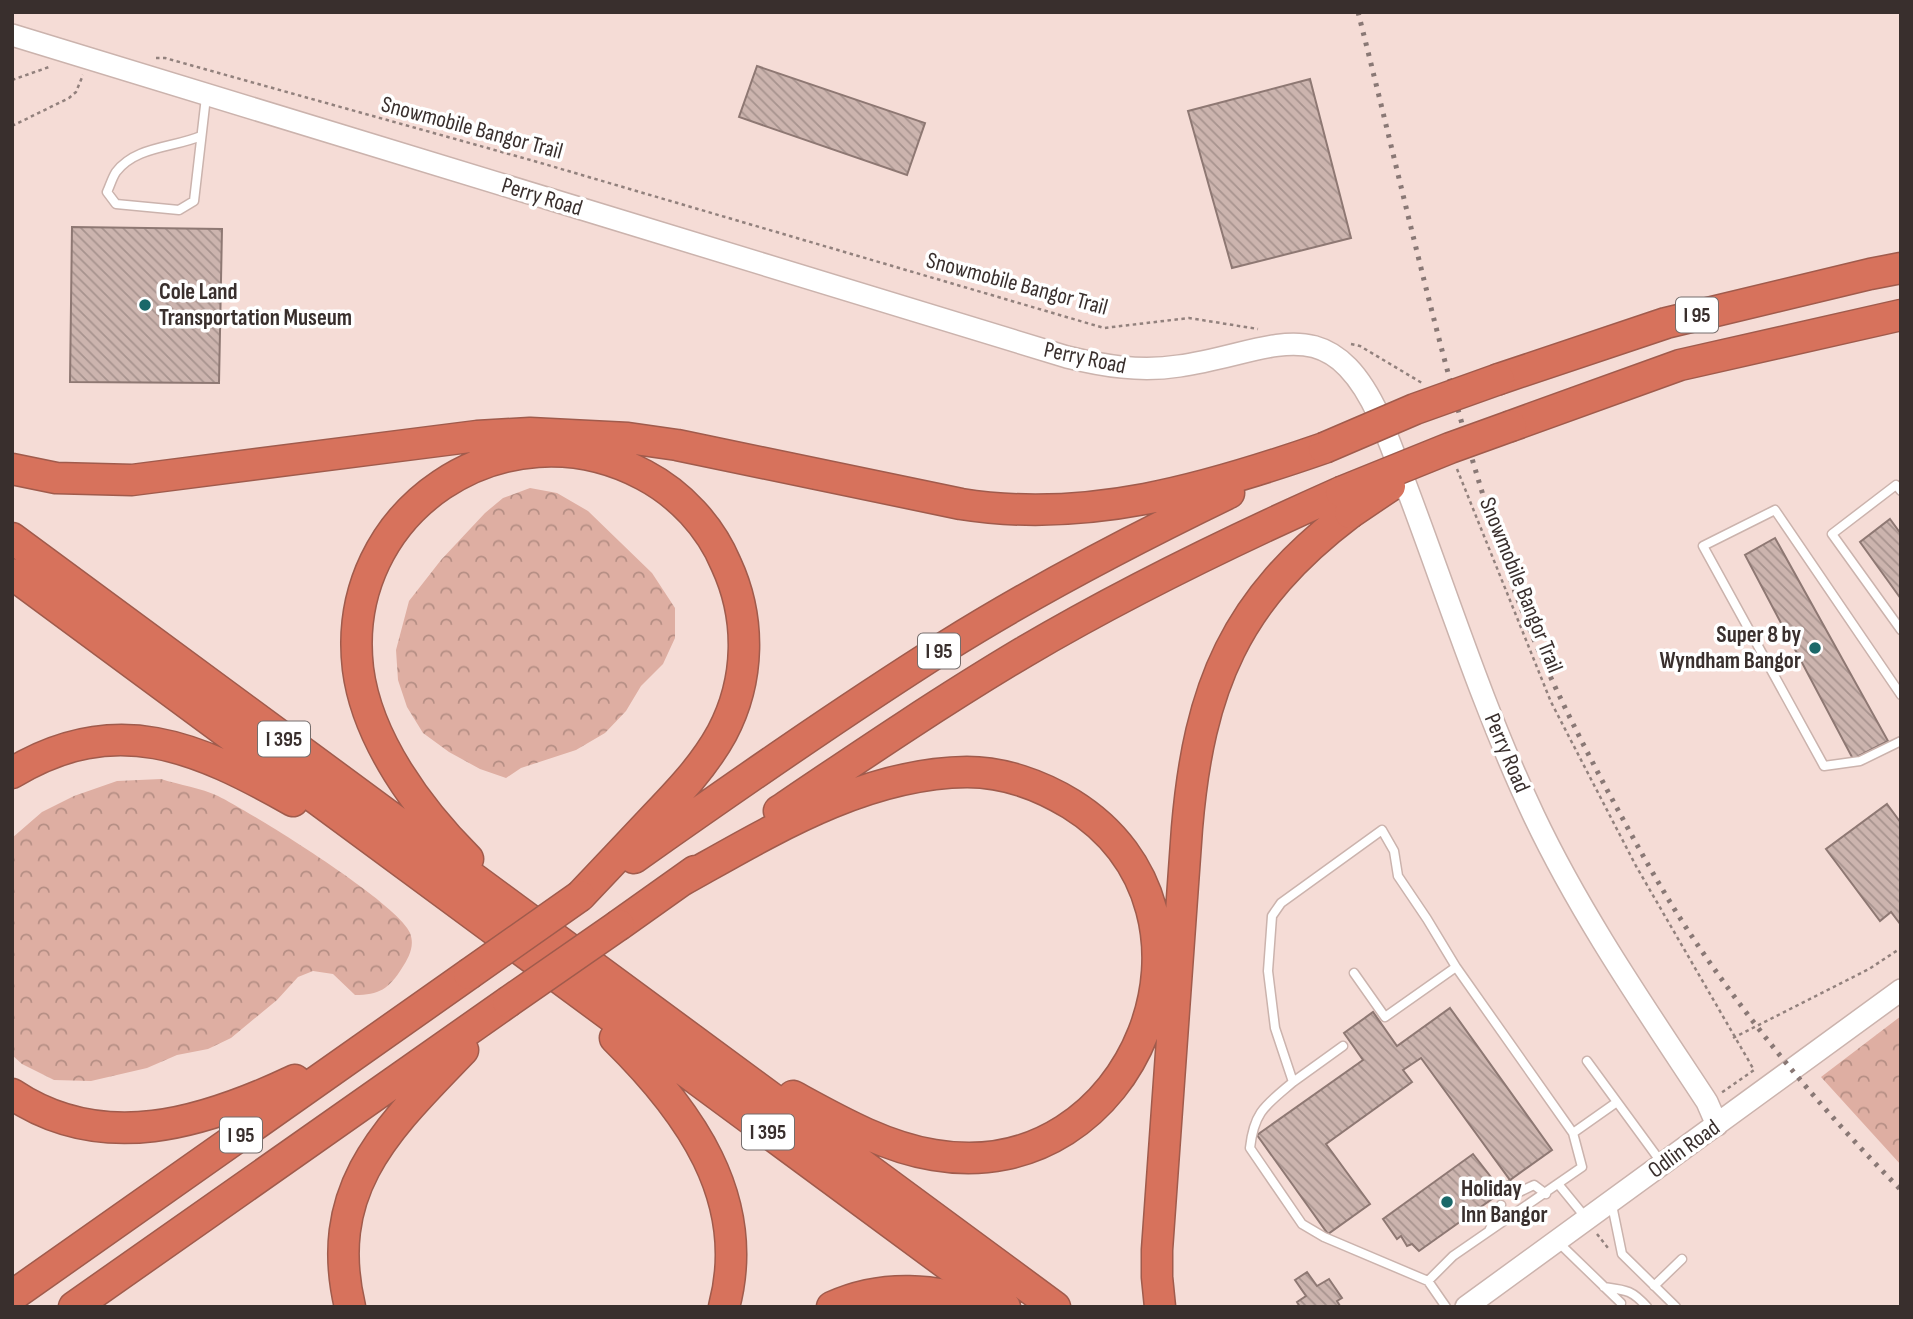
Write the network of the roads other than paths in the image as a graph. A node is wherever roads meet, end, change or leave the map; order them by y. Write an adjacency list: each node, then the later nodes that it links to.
1 (12, 35): 2 (street, Perry Road)
2 (207, 94): 3 (lane); 32 (street, Perry Road)
3 (201, 136): 3 (lane)
4 (1901, 268): 6 (highway, I 95, bridge)
5 (1901, 315): 9 (highway, I 95, bridge)
6 (1324, 448): 7 (highway); 18 (highway, I 95)
7 (12, 469)
8 (1901, 491): 12 (lane)
9 (1345, 502): 17 (highway, I 95); 57 (highway)
10 (12, 538): 19 (highway, I 395)
11 (12, 574): 16 (highway, I 395)
12 (1901, 630)
13 (1901, 695): 14 (lane)
14 (1901, 741)
15 (12, 773): 16 (highway)
16 (426, 880): 20 (highway, I 395)
17 (681, 881): 24 (highway, I 95, bridge); 25 (highway)
18 (580, 896): 19 (highway); 26 (highway, I 95, bridge)
19 (556, 940): 25 (highway, I 395)
20 (531, 958): 52 (highway); 55 (highway, I 395)
21 (1456, 967): 22 (lane); 29 (lane); 33 (lane)
22 (1354, 972)
23 (1901, 990): 32 (street, Odlin Road)
24 (508, 1002): 50 (highway, I 95); 51 (highway)
25 (660, 1017): 56 (highway, I 395)
26 (388, 1031): 30 (highway); 47 (highway, I 95)
27 (1343, 1046): 29 (lane)
28 (1587, 1061): 31 (lane)
29 (1293, 1082): 44 (lane)
30 (12, 1094)
31 (1617, 1102): 33 (lane); 34 (lane)
32 (1717, 1125): 34 (street, Odlin Road)
33 (1573, 1133): 35 (lane)
34 (1663, 1164): 38 (street, Odlin Road)
35 (1559, 1185): 37 (lane); 40 (lane)
36 (1516, 1194): 37 (lane)
37 (1546, 1194): 41 (lane)
38 (1612, 1202): 40 (street, Odlin Road); 45 (lane)
39 (1501, 1205): 41 (lane)
40 (1587, 1219): 42 (street, Odlin Road)
41 (1489, 1231): 44 (lane)
42 (1557, 1241): 46 (lane); 48 (street, Odlin Road)
43 (1682, 1259): 45 (lane)
44 (1429, 1281): 58 (lane)
45 (1654, 1286): 60 (lane)
46 (1604, 1287): 49 (lane); 59 (lane)
47 (12, 1296)
48 (1478, 1303)
49 (1621, 1303)
50 (74, 1307)
51 (350, 1307)
52 (724, 1307)
53 (832, 1307): 54 (highway)
54 (987, 1307)
55 (1005, 1307)
56 (1055, 1307)
57 (1160, 1307)
58 (1446, 1307)
59 (1647, 1307)
60 (1676, 1307)

